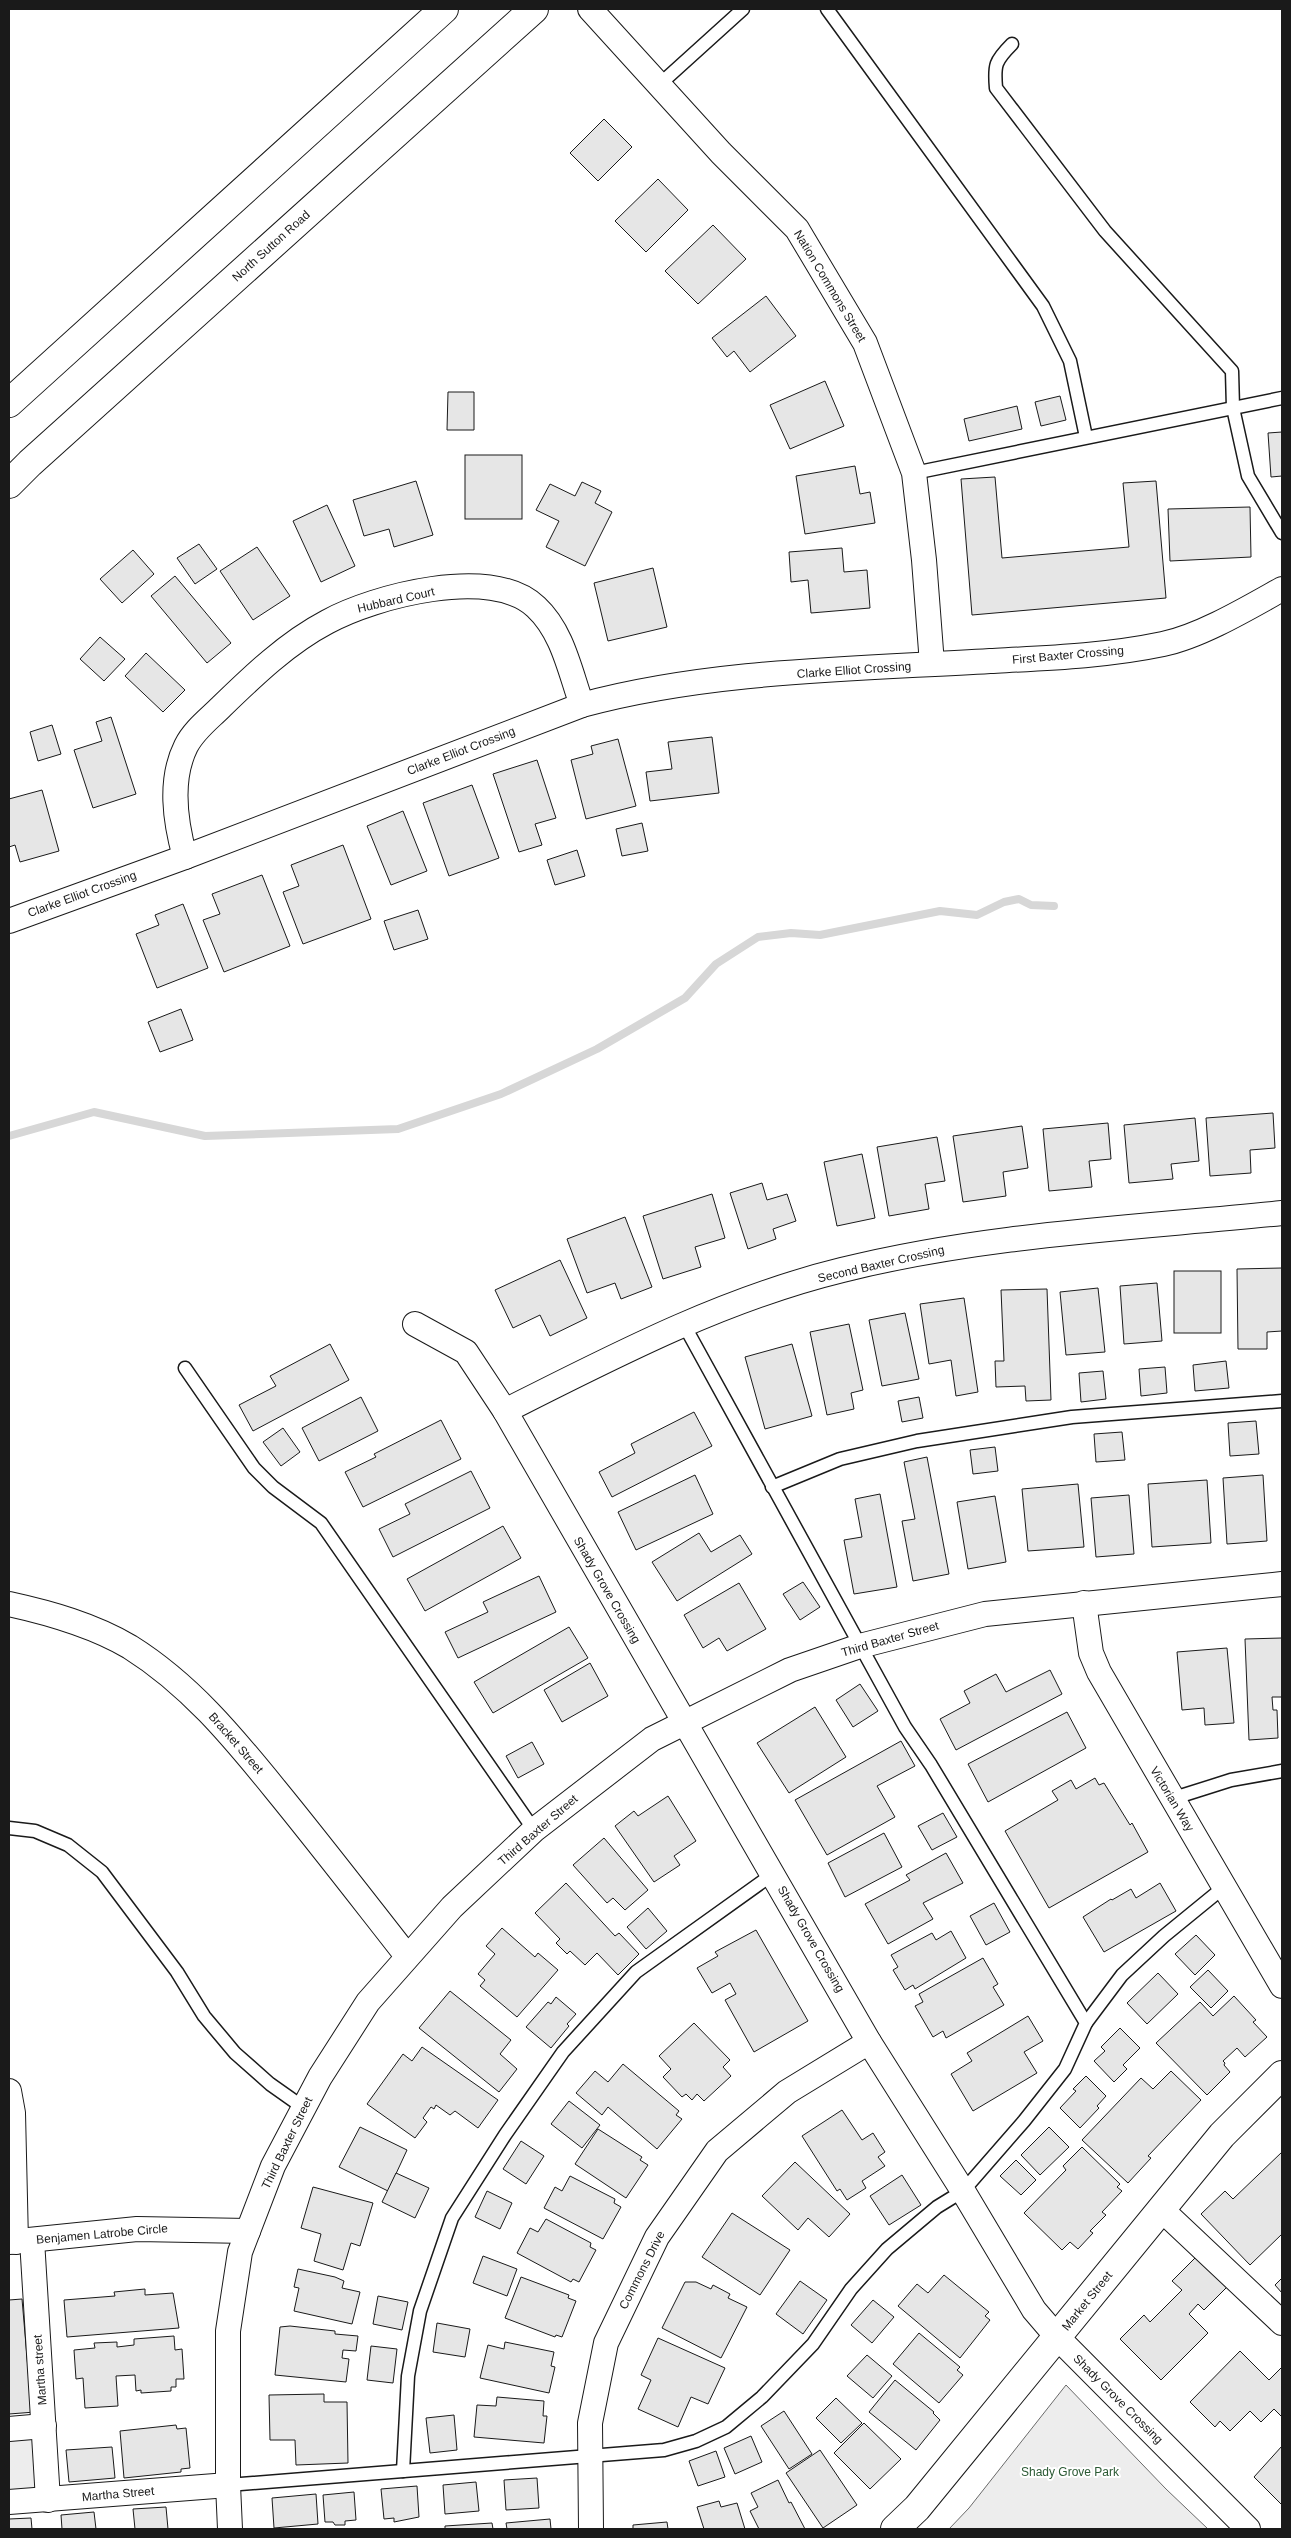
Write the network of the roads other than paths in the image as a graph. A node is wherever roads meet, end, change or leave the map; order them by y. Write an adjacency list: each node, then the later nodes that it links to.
1 (444, 9): 9 (main road)
2 (534, 9): 13 (main road, North Sutton Road)
3 (590, 9): 7 (street, Nation Commons Street)
4 (743, 9): 7 (lane)
5 (827, 9): 11 (lane)
6 (1012, 44): 10 (lane)
7 (659, 85): 12 (street, Nation Commons Street)
8 (1282, 398): 10 (lane)
9 (9, 403)
10 (1233, 408): 11 (lane); 14 (lane)
11 (1086, 437): 12 (lane)
12 (914, 473): 16 (street, Nation Commons Street)
13 (9, 484)
14 (1282, 533)
15 (1282, 589): 16 (street, First Baxter Crossing)
16 (932, 664): 17 (street, Clarke Elliot Crossing)
17 (582, 705): 18 (street, Clarke Elliot Crossing); 18 (street, Hubbard Court)
18 (185, 857): 19 (street, Clarke Elliot Crossing)
19 (9, 920)
20 (1282, 1213): 21 (street, Second Baxter Crossing)
21 (683, 1323): 25 (street, Second Baxter Crossing); 26 (lane)
22 (415, 1324): 25 (street, Shady Grove Crossing)
23 (185, 1368): 35 (lane)
24 (1282, 1401): 26 (lane)
25 (505, 1411): 31 (street, Shady Grove Crossing)
26 (772, 1487): 30 (lane)
27 (1282, 1584): 28 (street, Third Baxter Street)
28 (1084, 1603): 30 (street, Third Baxter Street); 33 (street, Victorian Way)
29 (9, 1604): 38 (street, Bracket Street)
30 (860, 1646): 31 (street, Third Baxter Street); 40 (lane)
31 (684, 1722): 35 (street, Third Baxter Street); 36 (street, Shady Grove Crossing)
32 (1282, 1771): 33 (lane)
33 (1172, 1799): 37 (street, Victorian Way)
34 (9, 1828): 44 (lane)
35 (534, 1830): 38 (street, Third Baxter Street)
36 (773, 1874): 41 (street, Shady Grove Crossing); 54 (lane)
37 (1224, 1887): 39 (street, Victorian Way); 40 (lane)
38 (407, 1956): 44 (street, Third Baxter Street)
39 (1282, 1986)
40 (1086, 2024): 45 (lane)
41 (869, 2042): 45 (street, Shady Grove Crossing); 53 (street, Commons Drive)
42 (1282, 2076): 46 (main road, Market Street)
43 (9, 2091): 48 (street)
44 (304, 2108): 47 (street, Third Baxter Street)
45 (963, 2190): 50 (street, Shady Grove Crossing); 53 (lane)
46 (1162, 2210): 49 (street); 50 (main road, Market Street)
47 (248, 2230): 48 (street, Benjamen Latrobe Circle); 55 (street, Third Baxter Street)
48 (19, 2241): 51 (street, Martha street)
49 (1282, 2323)
50 (1058, 2338): 60 (main road, Market Street); 61 (street, Shady Grove Crossing)
51 (44, 2426): 52 (street); 56 (street, Martha street)
52 (9, 2429)
53 (590, 2454): 54 (lane); 59 (street, Commons Drive)
54 (403, 2471): 55 (lane)
55 (228, 2486): 56 (street, Martha Street); 58 (street, Third Baxter Street)
56 (48, 2500): 57 (street, Martha Street)
57 (9, 2502)
58 (230, 2529)
59 (592, 2529)
60 (895, 2529)
61 (1248, 2529)

